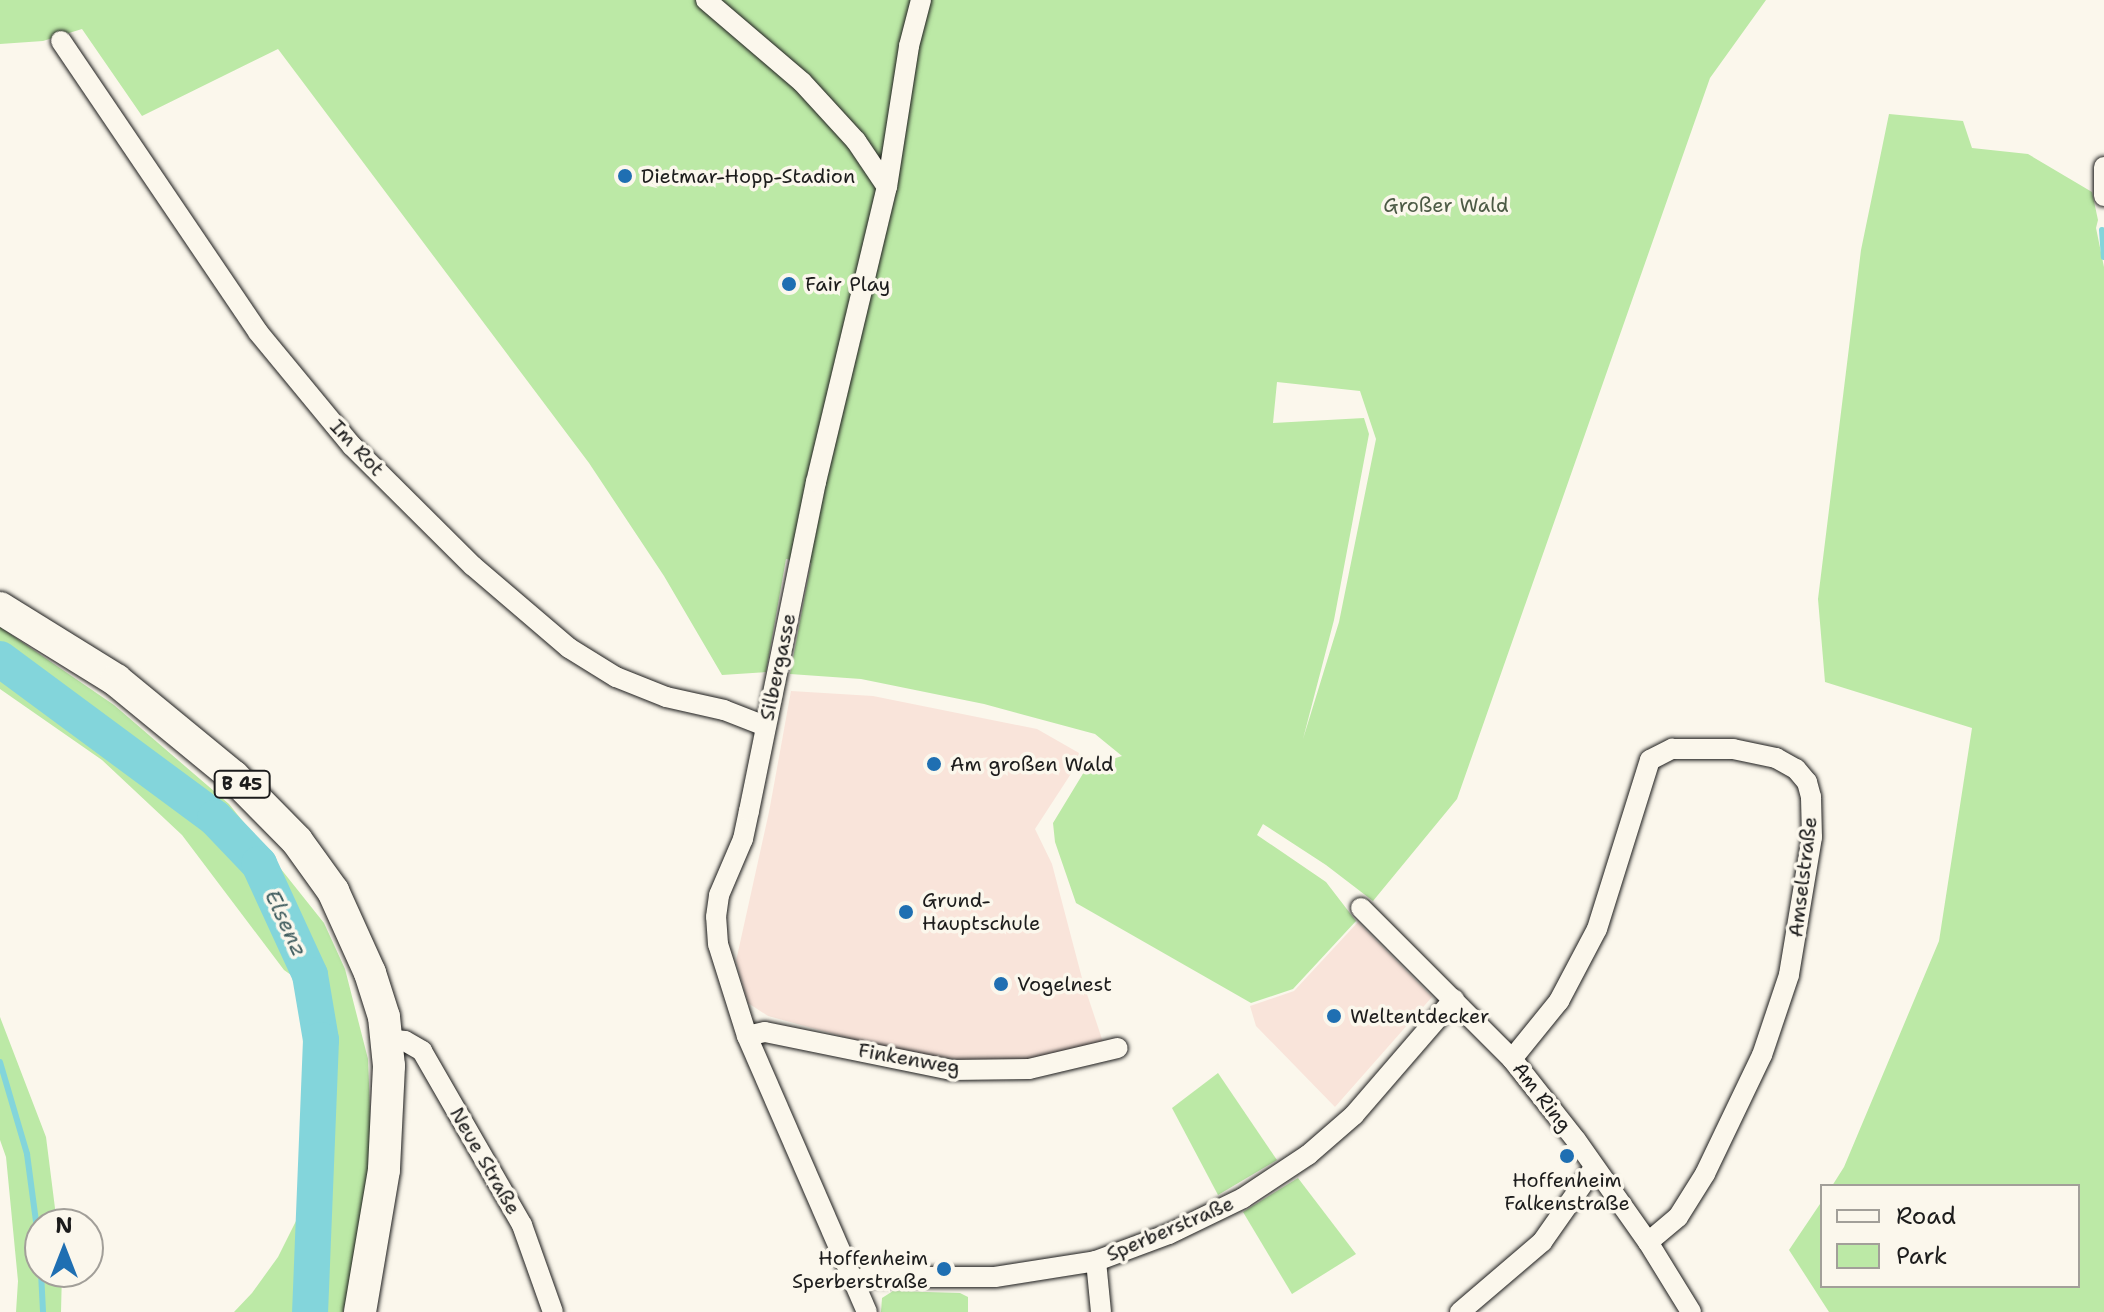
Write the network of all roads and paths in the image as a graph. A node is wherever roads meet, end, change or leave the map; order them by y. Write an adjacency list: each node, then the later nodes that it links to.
1 (706, 0): 5 (street)
2 (921, 0): 5 (street, Silbergasse)
3 (61, 41): 8 (street, Im Rot)
4 (2104, 167): 6 (street)
5 (887, 187): 8 (street, Silbergasse)
6 (2104, 196)
7 (0, 608): 12 (main road, B 45)
8 (765, 726): 11 (street, Silbergasse)
9 (1361, 908): 10 (street, Am Ring)
10 (1454, 999): 14 (street, Am Ring); 17 (street, Sperberstraße)
11 (747, 1036): 13 (street, Finkenweg); 18 (street, Silbergasse)
12 (386, 1039): 19 (main road, B 45); 20 (street, Neue Straße)
13 (1118, 1048)
14 (1512, 1059): 15 (street, Am Ring); 16 (street, Amselstraße)
15 (1594, 1168): 16 (street, Am Ring); 23 (street)
16 (1648, 1242): 24 (street, Am Ring)
17 (1096, 1261): 18 (street, Sperberstraße); 22 (street)
18 (855, 1281): 21 (street, Silbergasse)
19 (360, 1312)
20 (553, 1312)
21 (867, 1312)
22 (1101, 1312)
23 (1460, 1312)
24 (1691, 1312)

